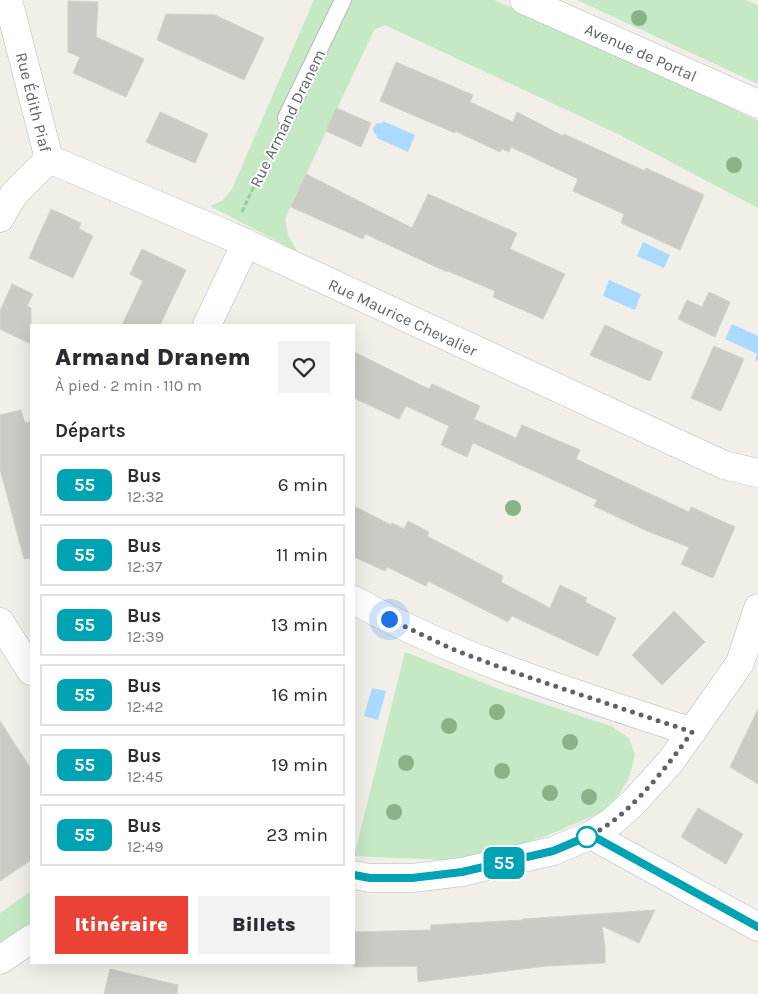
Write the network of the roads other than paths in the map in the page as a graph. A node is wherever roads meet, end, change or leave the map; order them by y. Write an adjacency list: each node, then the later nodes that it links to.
1 (8, 0): 6 (street, Rue Édith Piaf)
2 (343, 0): 5 (lane, Rue Armand Dranem)
3 (524, 0): 4 (street, Avenue de Portal)
4 (758, 104)
5 (286, 118)
6 (49, 159): 7 (street, Rue Édith Piaf); 8 (street, Rue Maurice Chevalier)
7 (0, 218)
8 (238, 240): 9 (street); 10 (street, Rue Maurice Chevalier)
9 (208, 324)
10 (758, 472)
11 (355, 601): 15 (street)
12 (758, 608): 15 (street)
13 (0, 622): 14 (street)
14 (30, 669)
15 (692, 732): 16 (street)
16 (591, 835): 17 (street); 18 (street)
17 (355, 875)
18 (758, 927)
19 (30, 939): 20 (street)
20 (0, 960)

